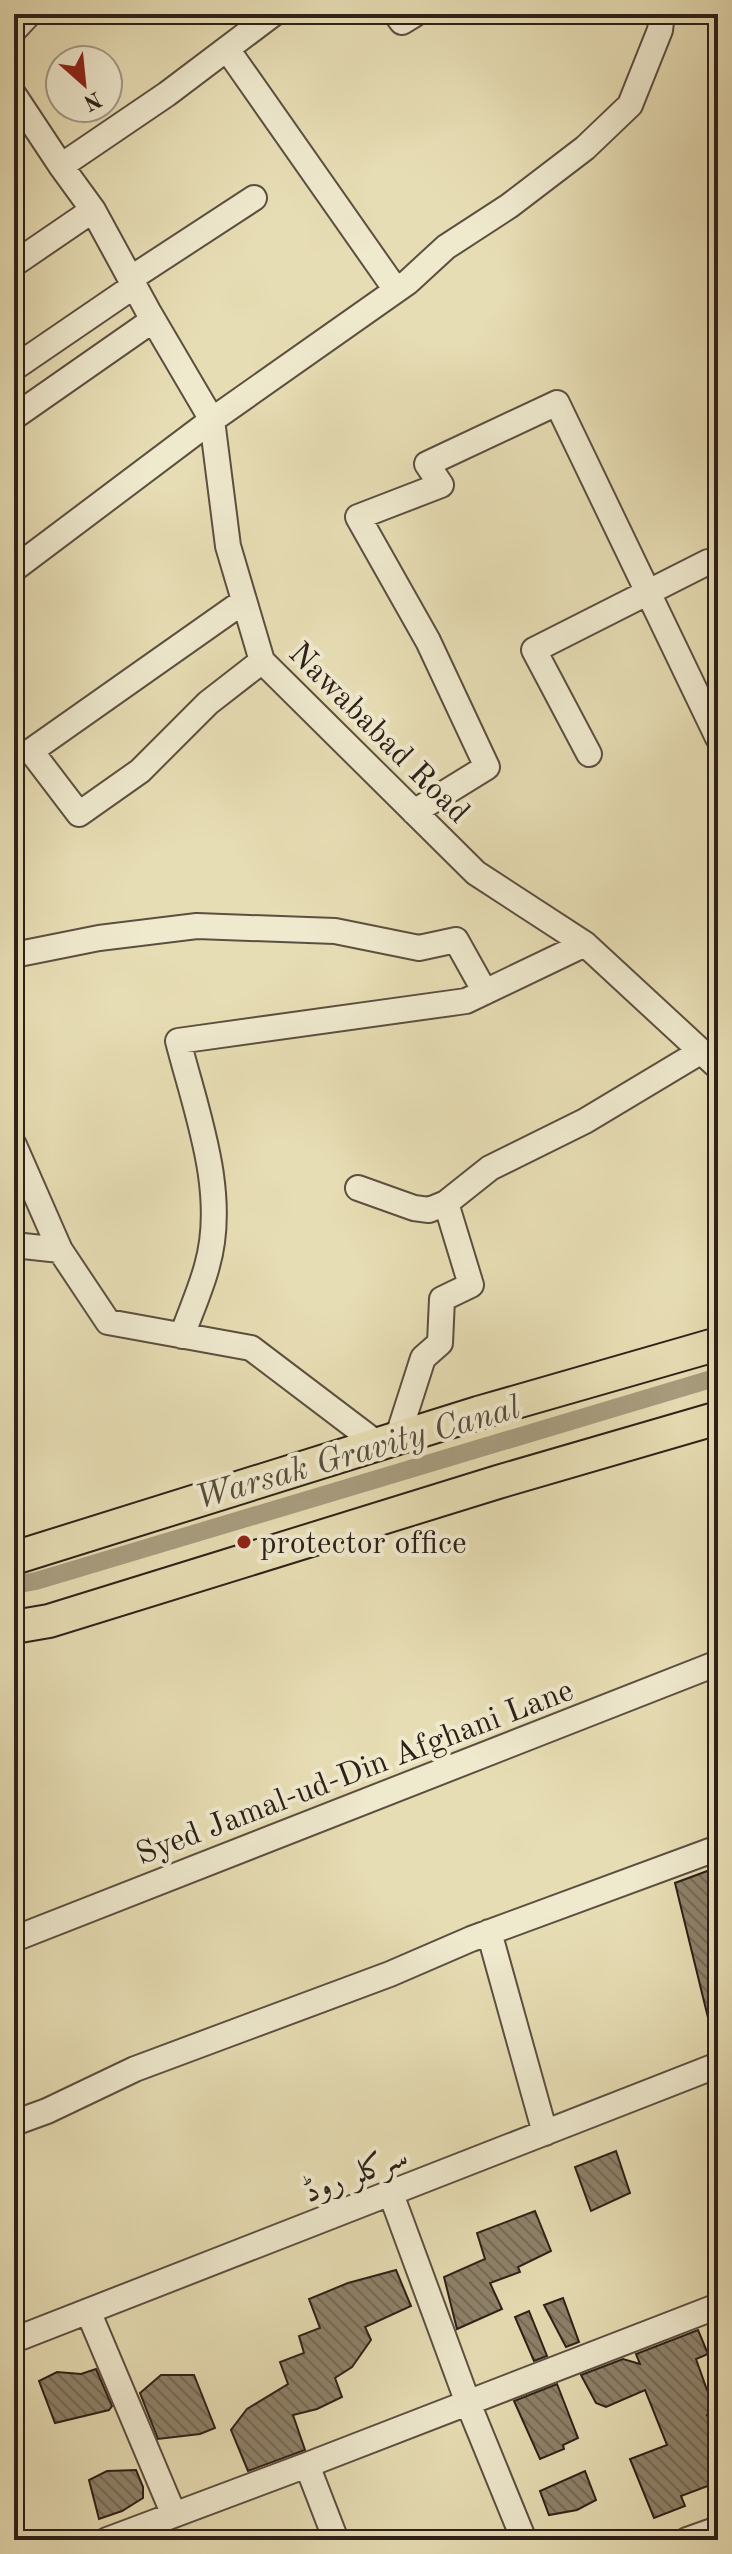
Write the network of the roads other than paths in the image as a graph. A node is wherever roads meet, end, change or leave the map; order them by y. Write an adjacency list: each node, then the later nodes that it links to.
1 (29, 14): 6 (street)
2 (273, 14): 7 (street)
3 (396, 14): 4 (street)
4 (415, 14)
5 (662, 14): 14 (street)
6 (14, 30)
7 (227, 49): 9 (street); 14 (street)
8 (14, 95): 9 (street)
9 (61, 166): 11 (street, Nawababad Road)
10 (254, 198): 13 (street)
11 (93, 210): 12 (street); 13 (street, Nawababad Road)
12 (14, 264)
13 (132, 283): 15 (street, Nawababad Road); 16 (street)
14 (396, 290): 18 (street)
15 (153, 320): 17 (street); 18 (street, Nawababad Road)
16 (14, 368)
17 (14, 417)
18 (212, 420): 20 (street); 22 (street, Nawababad Road)
19 (708, 562): 21 (street)
20 (14, 569)
21 (647, 591): 24 (street); 25 (street); 26 (street)
22 (244, 601): 23 (street, Nawababad Road); 23 (street)
23 (262, 661): 26 (street, Nawababad Road)
24 (718, 738)
25 (589, 754)
26 (414, 812): 27 (street, Nawababad Road)
27 (585, 944): 29 (street); 30 (street, Nawababad Road)
28 (14, 955): 29 (street)
29 (485, 992): 36 (street)
30 (709, 1060): 33 (street)
31 (14, 1145): 35 (street)
32 (358, 1188): 33 (street)
33 (446, 1203): 39 (street)
34 (14, 1245): 35 (street)
35 (60, 1250): 36 (street)
36 (182, 1336): 39 (street)
37 (718, 1344): 39 (main road)
38 (718, 1418): 41 (main road)
39 (388, 1442): 40 (main road)
40 (14, 1558)
41 (14, 1627)
42 (718, 1663): 45 (street, Syed Jamal-ud-Din Afghani Lane)
43 (718, 1848): 44 (street)
44 (489, 1932): 47 (street); 48 (street)
45 (14, 1939)
46 (718, 2065): 48 (street, سرکلر روڈ)
47 (14, 2123)
48 (545, 2133): 49 (street, سرکلر روڈ)
49 (391, 2194): 51 (street, سرکلر روڈ); 53 (street)
50 (718, 2306): 53 (street)
51 (88, 2311): 52 (street, سرکلر روڈ); 55 (street)
52 (14, 2340)
53 (468, 2403): 54 (street); 59 (street)
54 (307, 2465): 55 (street); 58 (street)
55 (174, 2515): 57 (street)
56 (718, 2529): 60 (street)
57 (107, 2540)
58 (336, 2540)
59 (524, 2540)
60 (687, 2540)

